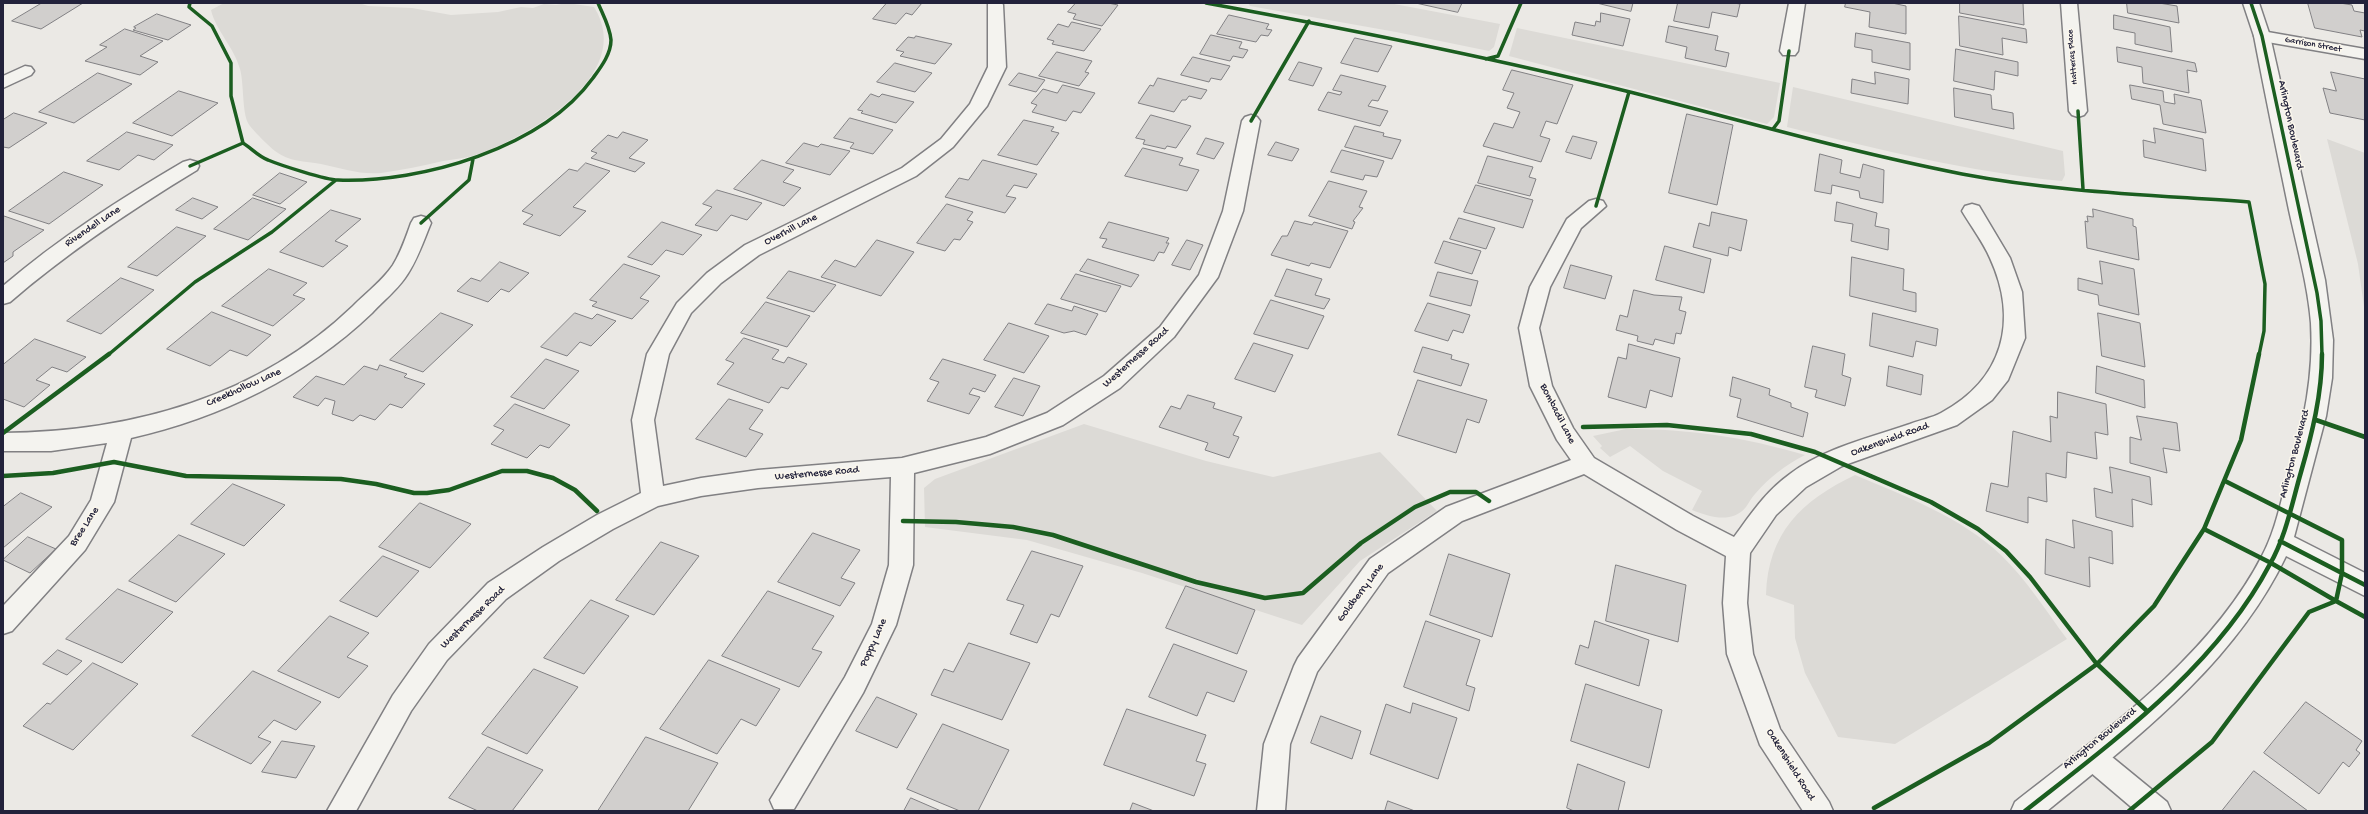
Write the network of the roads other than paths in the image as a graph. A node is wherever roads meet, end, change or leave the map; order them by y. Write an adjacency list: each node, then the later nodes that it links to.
1 (1797, 3): 6 (street)
2 (2069, 3): 10 (street, Hatteras Place)
3 (2251, 3): 5 (street, Arlington Boulevard)
4 (995, 5): 21 (street, Overhill Lane)
5 (2262, 36): 7 (street, Garrison Street); 22 (street, Arlington Boulevard)
6 (1789, 51)
7 (2365, 54)
8 (25, 71): 9 (street)
9 (3, 83)
10 (2078, 111)
11 (1252, 122): 20 (street, Westernesse Road)
12 (190, 166): 16 (street, Rivendell Lane)
13 (1596, 206): 19 (street, Bombadil Lane)
14 (1972, 211): 23 (street, Oakenshield Road)
15 (421, 223): 17 (street, Creekhollow Lane)
16 (3, 297)
17 (121, 432): 18 (street, Creekhollow Lane); 25 (street, Bree Lane)
18 (3, 442)
19 (1586, 464): 23 (street, Bombadil Lane); 29 (street, Goldberry Lane)
20 (902, 467): 21 (street, Westernesse Road); 27 (street, Poppy Lane)
21 (653, 498): 28 (street, Westernesse Road)
22 (2280, 541): 24 (street); 26 (street, Arlington Boulevard)
23 (1738, 551): 30 (street, Oakenshield Road)
24 (2365, 585)
25 (3, 623)
26 (2092, 757): 31 (street, Arlington Boulevard); 32 (street)
27 (784, 800)
28 (341, 811)
29 (1271, 811)
30 (1819, 811)
31 (2025, 811)
32 (2157, 811)

